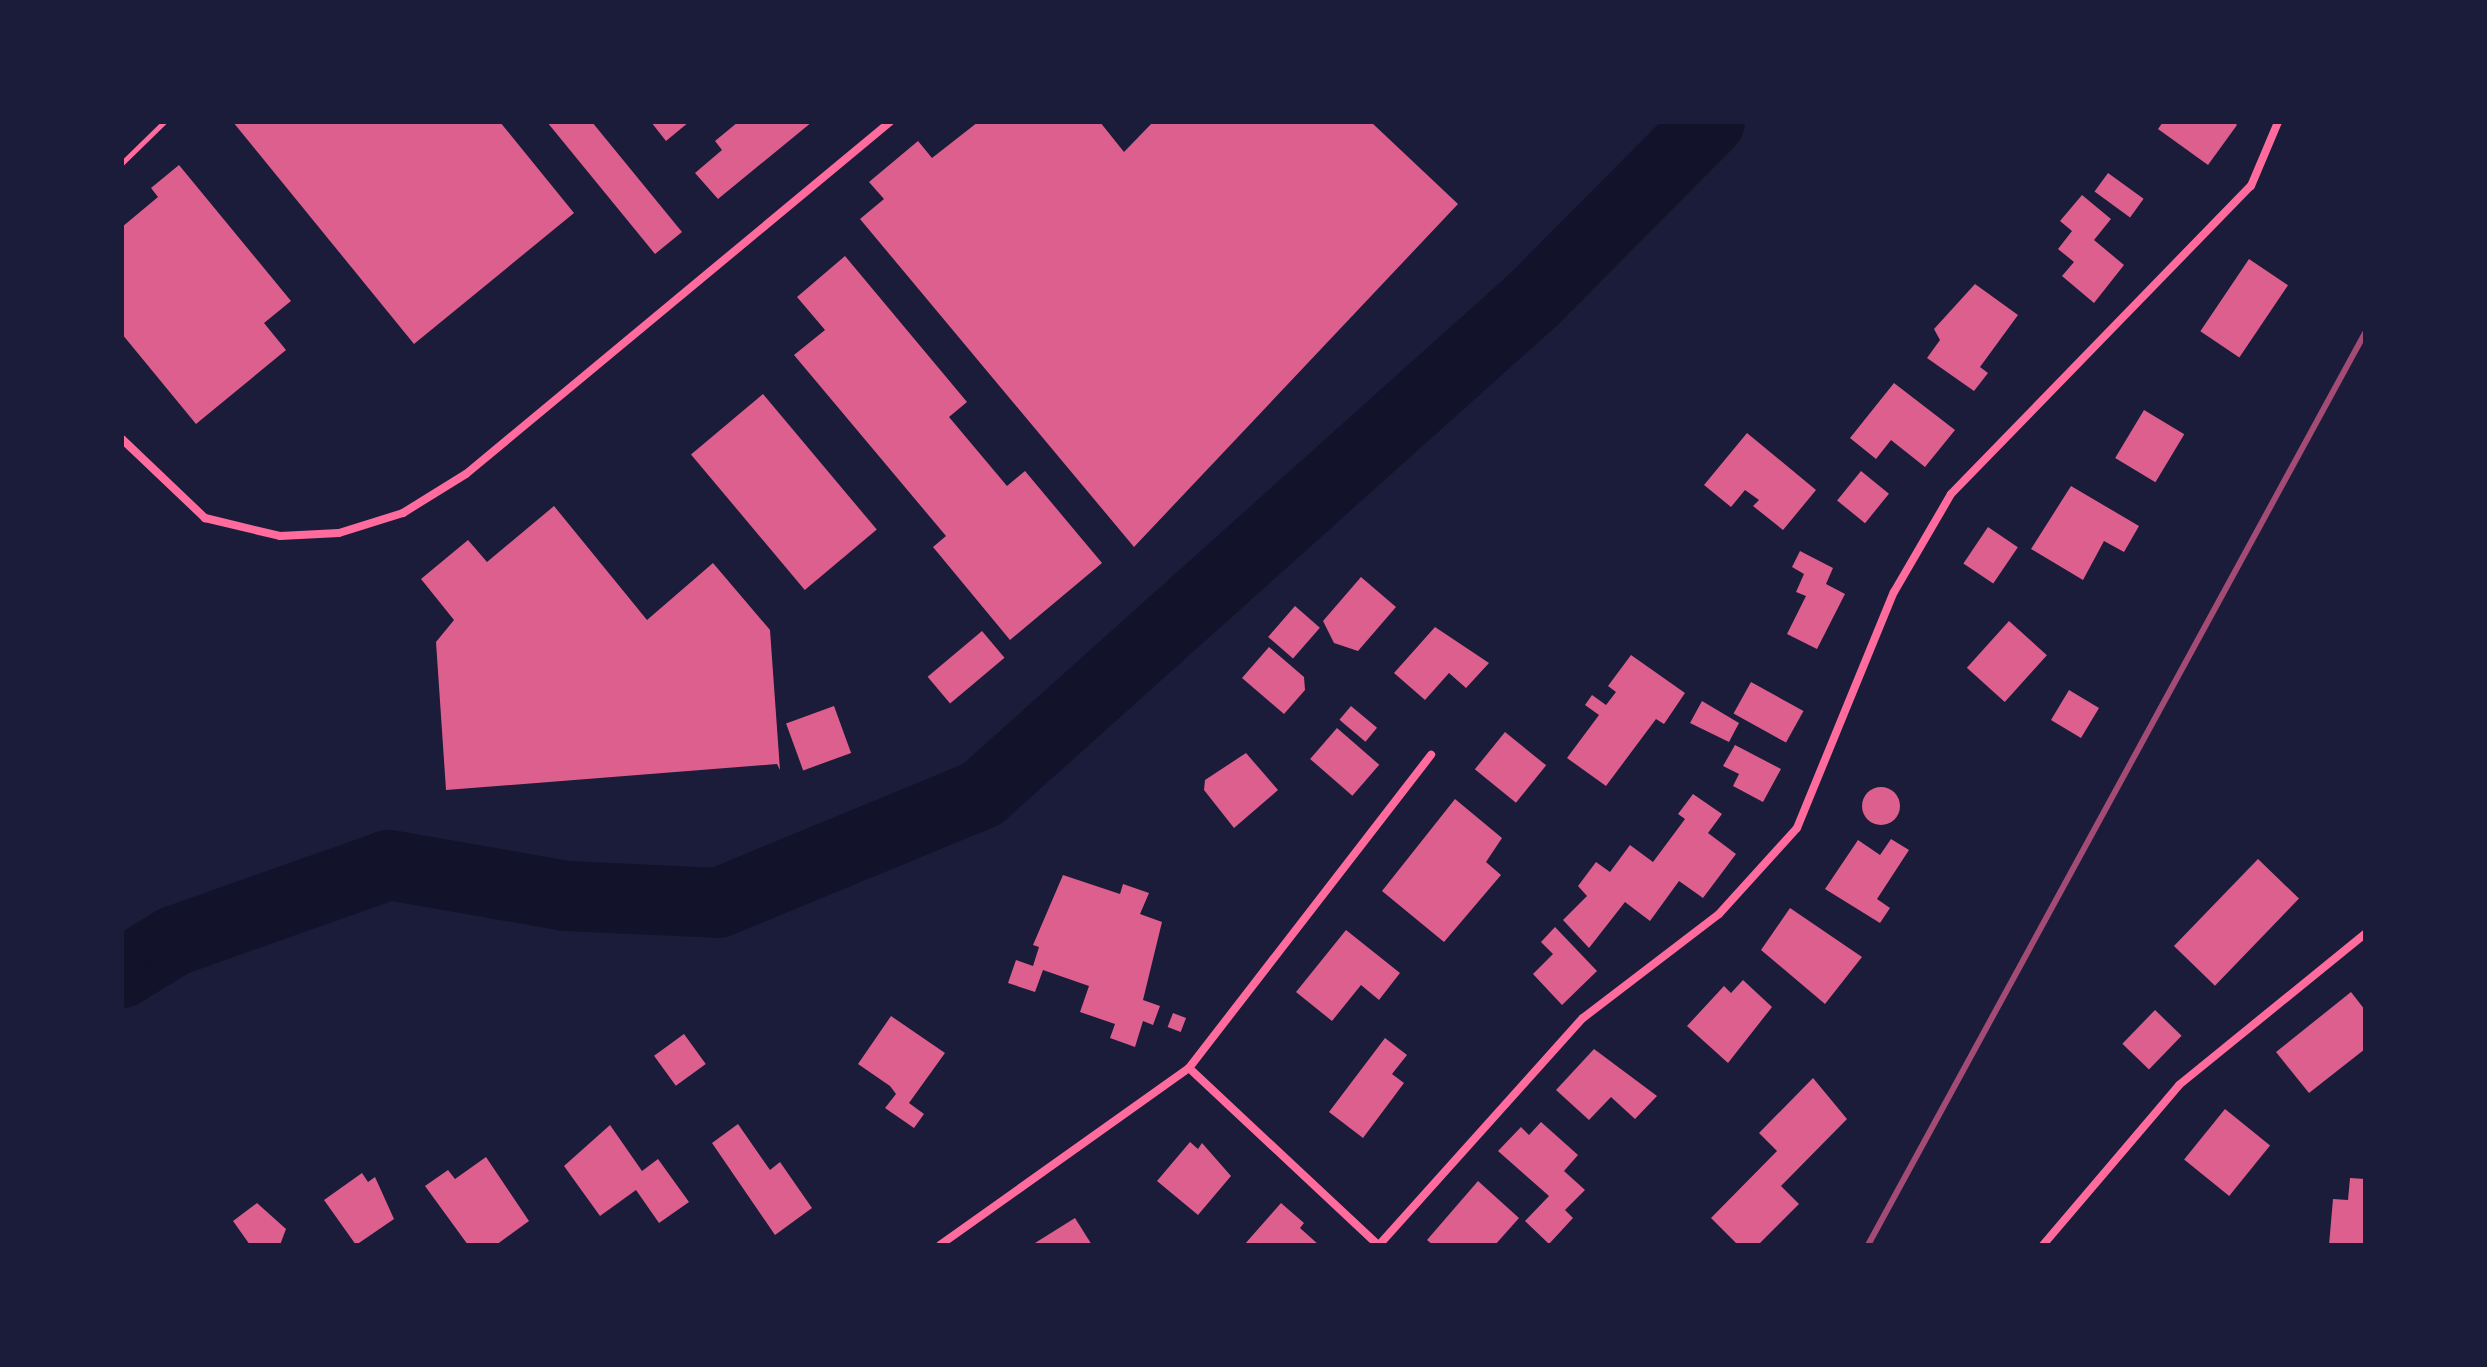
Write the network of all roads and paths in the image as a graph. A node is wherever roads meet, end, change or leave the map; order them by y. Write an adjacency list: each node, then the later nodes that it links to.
1 (164, 122): 4 (path)
2 (890, 122): 5 (street)
3 (2278, 122): 10 (street)
4 (122, 163)
5 (122, 439)
6 (1431, 755): 8 (street)
7 (2365, 934): 11 (street)
8 (1189, 1068): 9 (street); 10 (street)
9 (940, 1245)
10 (1379, 1245)
11 (2043, 1245)

